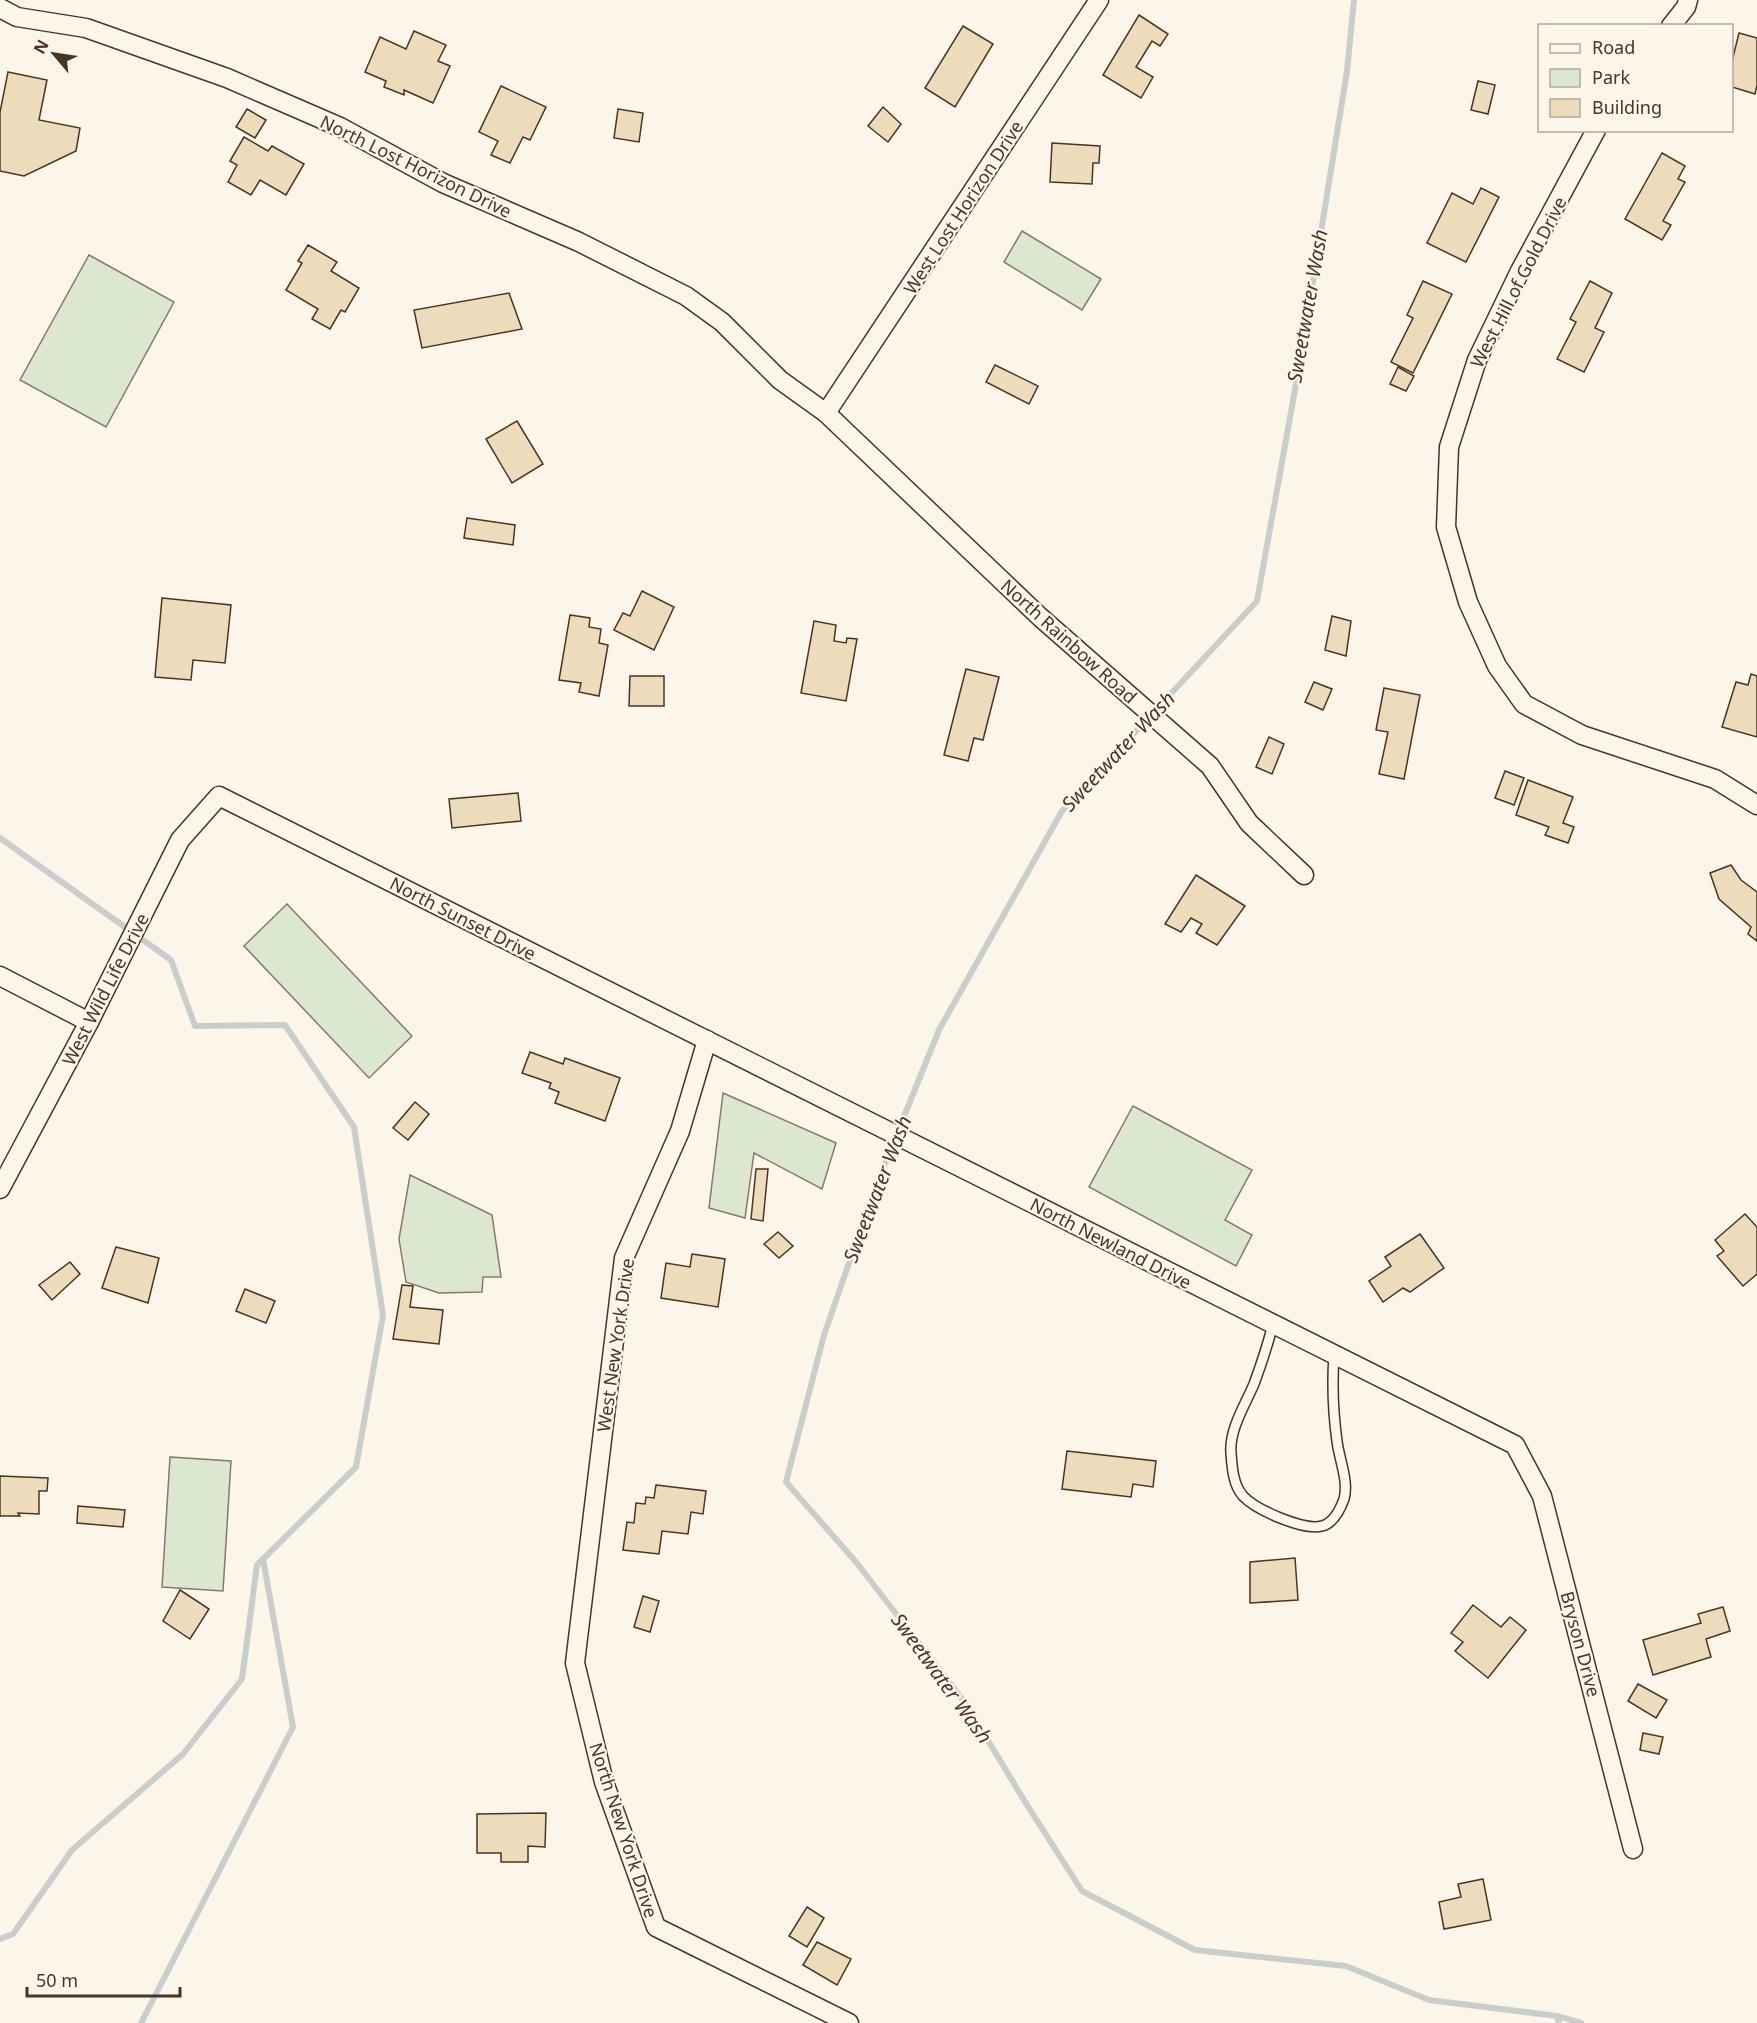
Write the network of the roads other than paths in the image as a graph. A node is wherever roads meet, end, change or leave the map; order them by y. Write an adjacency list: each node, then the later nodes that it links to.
1 (1099, 0): 6 (street, West Lost Horizon Drive)
2 (1688, 0): 4 (street)
3 (0, 8): 6 (street, North Lost Horizon Drive)
4 (1673, 24)
5 (1595, 132): 8 (street, West Hill of Gold Drive)
6 (826, 413): 9 (street, North Rainbow Road)
7 (219, 796): 11 (street, West Wild Life Drive); 12 (street, North Sunset Drive)
8 (1757, 805)
9 (1304, 875)
10 (0, 975): 11 (street)
11 (89, 1022): 13 (street, West Wild Life Drive)
12 (707, 1040): 14 (street, North Newland Drive); 17 (street, West New York Drive)
13 (0, 1189)
14 (1274, 1324): 15 (street, North Newland Drive); 15 (lane)
15 (1334, 1355): 16 (street, North Newland Drive)
16 (1515, 1445): 18 (street, Bryson Drive)
17 (575, 1663): 19 (street, North New York Drive)
18 (1633, 1849)
19 (849, 2023)

